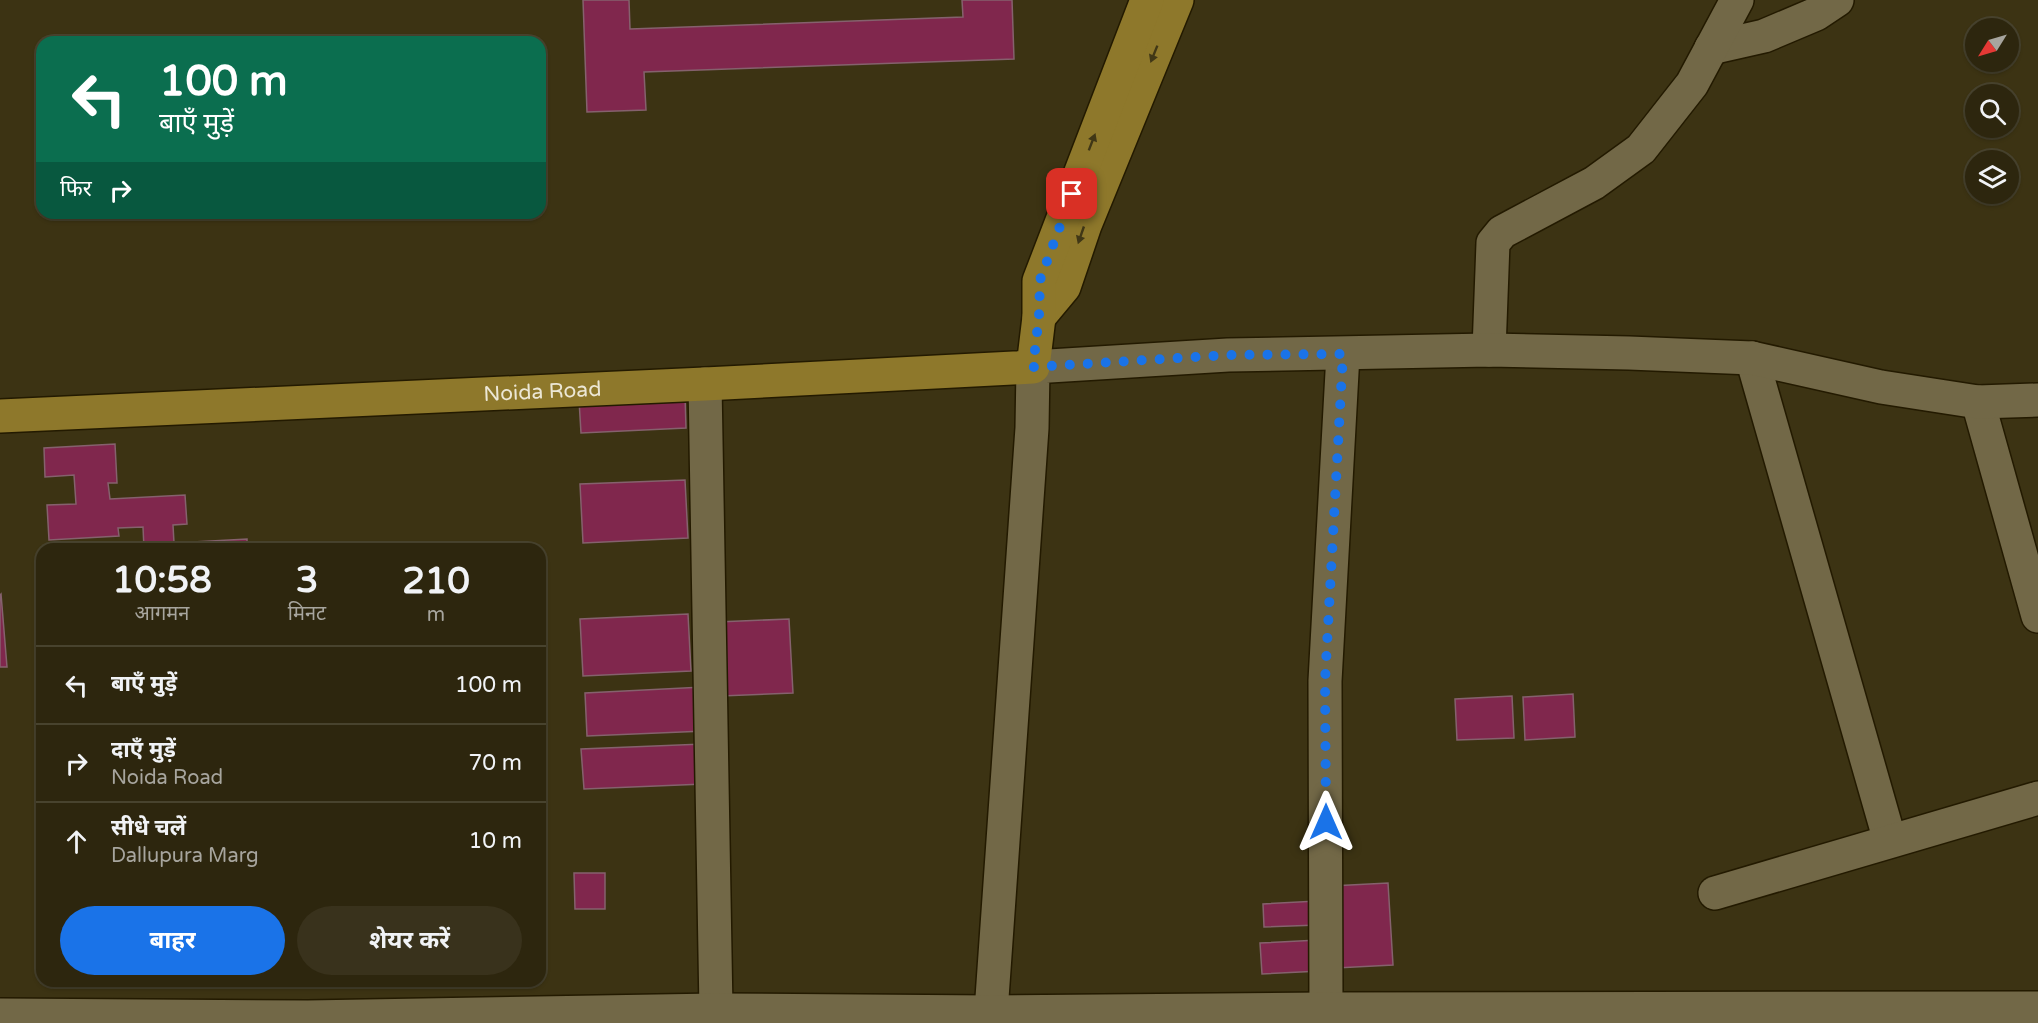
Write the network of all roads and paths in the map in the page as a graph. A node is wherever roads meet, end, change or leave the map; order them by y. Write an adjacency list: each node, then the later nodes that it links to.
1 (1147, 0): 6 (main road, one-way to 1)
2 (1177, 0): 6 (main road, one-way to 6)
3 (1737, 0): 5 (street)
4 (1837, 0): 5 (street)
5 (1711, 48): 7 (street)
6 (1039, 316): 10 (main road)
7 (1489, 350): 8 (street); 9 (street)
8 (1343, 354): 10 (street); 20 (street)
9 (1752, 358): 13 (street); 17 (street)
10 (1033, 367): 11 (main road, Noida Road); 22 (street)
11 (705, 384): 14 (main road, Noida Road); 21 (street)
12 (2038, 400): 13 (street)
13 (1978, 402): 15 (street)
14 (0, 416)
15 (2038, 616)
16 (2038, 798): 17 (street)
17 (1890, 841): 18 (street)
18 (1715, 892)
19 (2038, 1008): 20 (street)
20 (1326, 1009): 22 (street)
21 (716, 1010): 22 (street); 23 (street)
22 (991, 1012)
23 (0, 1015)

